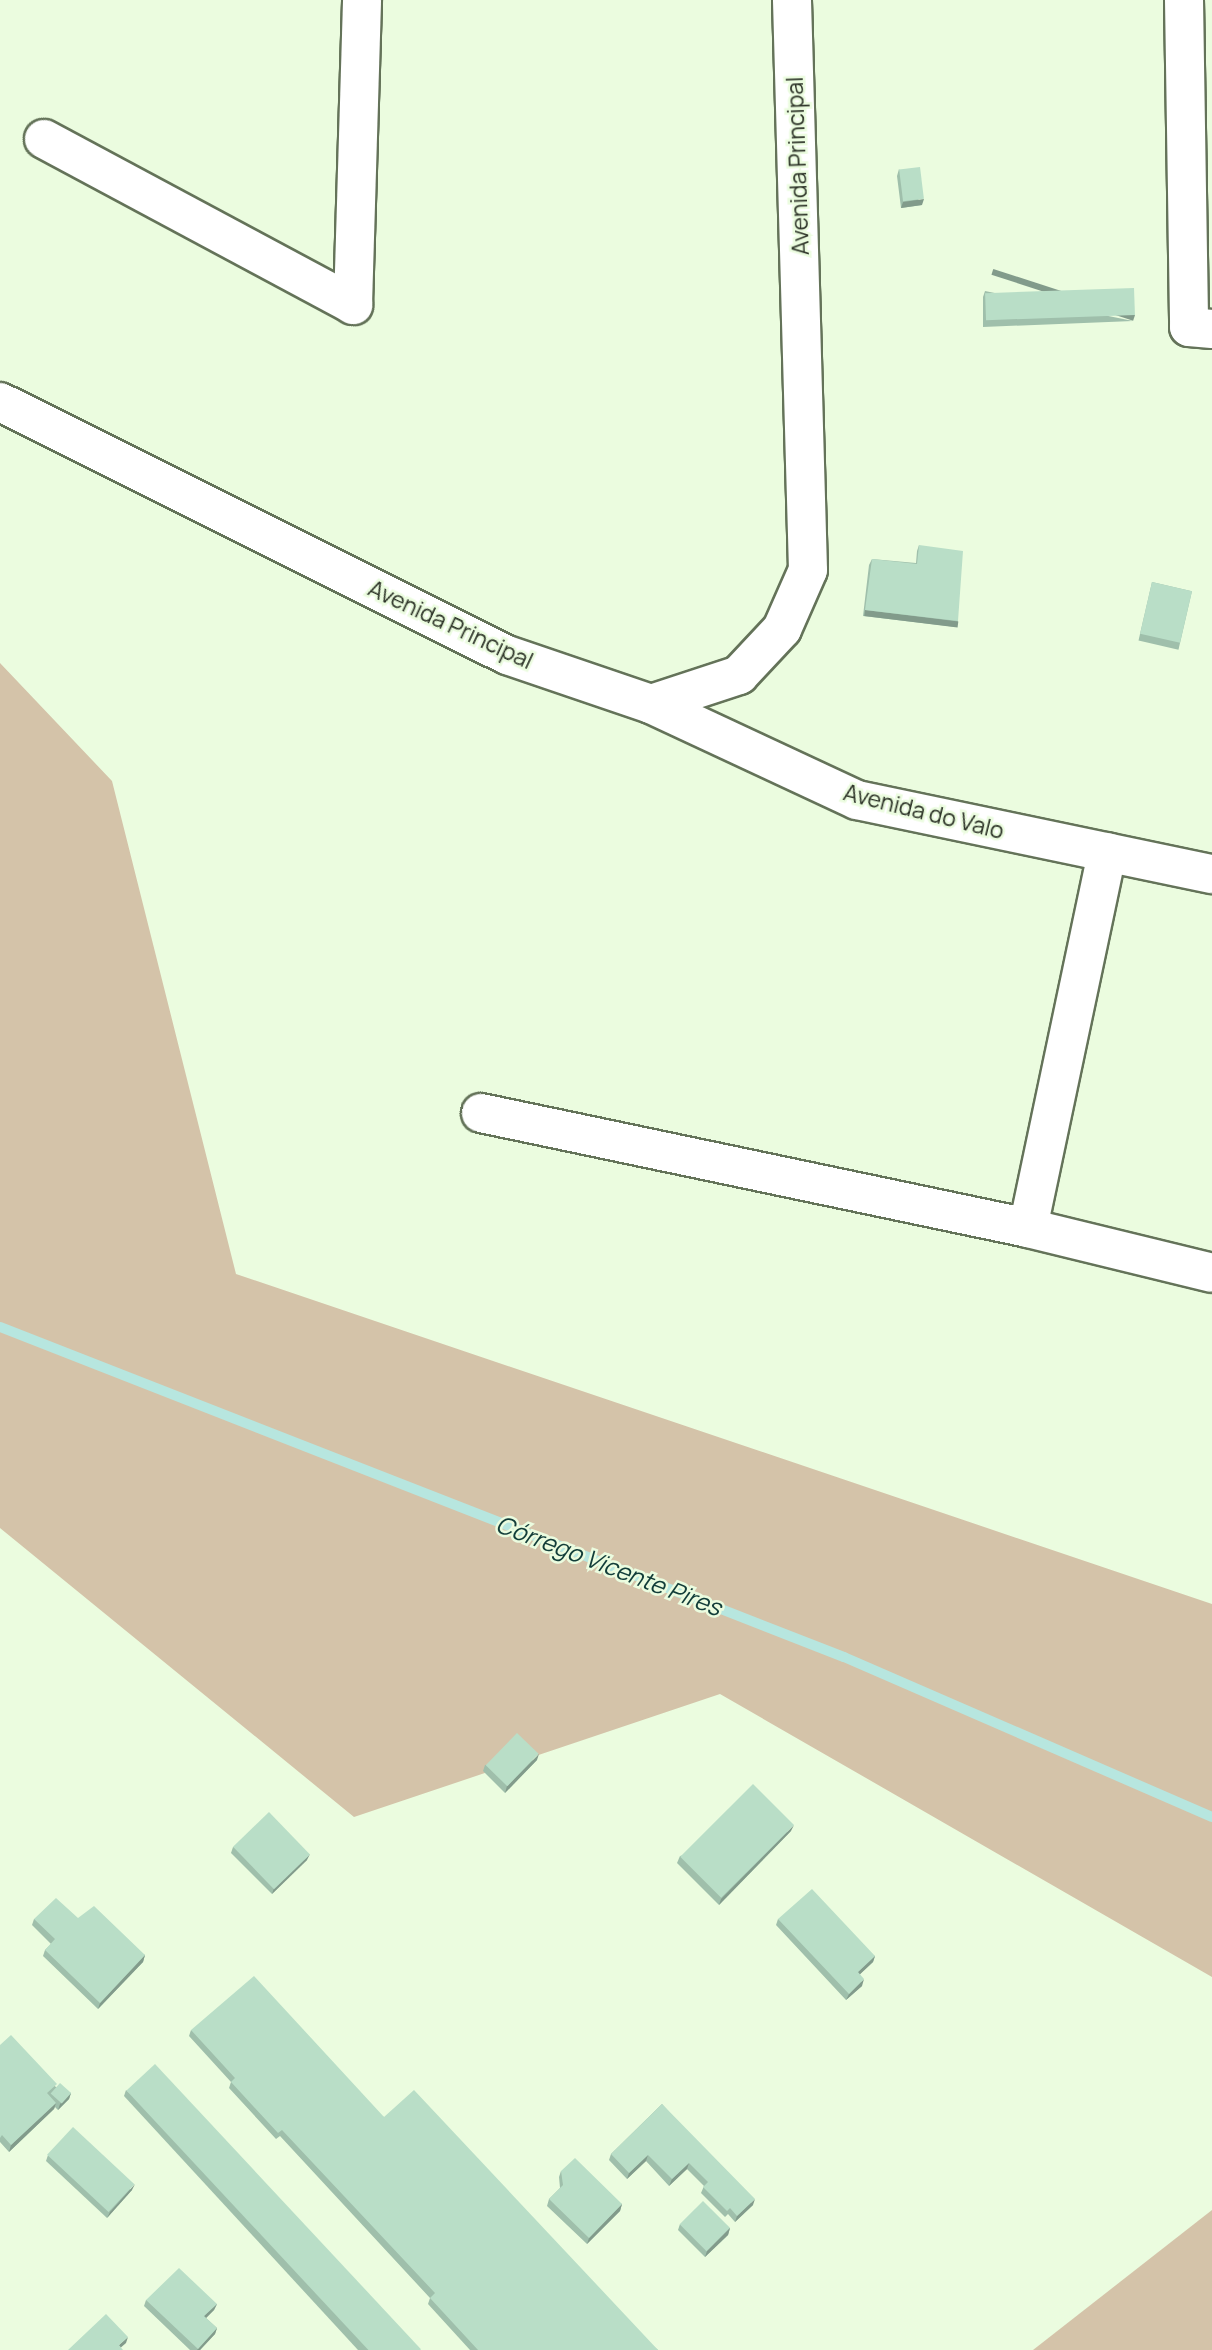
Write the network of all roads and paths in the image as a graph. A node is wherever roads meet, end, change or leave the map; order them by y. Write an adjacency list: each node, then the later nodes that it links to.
1 (362, 0): 4 (street)
2 (792, 0): 7 (street, Avenida Principal)
3 (1184, 0): 5 (street)
4 (44, 139)
5 (1212, 329)
6 (0, 402): 7 (street, Avenida Principal)
7 (651, 704): 8 (street, Avenida do Valo)
8 (1107, 852): 9 (street, Avenida do Valo); 11 (street)
9 (1212, 874)
10 (481, 1112): 11 (street)
11 (1028, 1228): 12 (street)
12 (1212, 1273)

